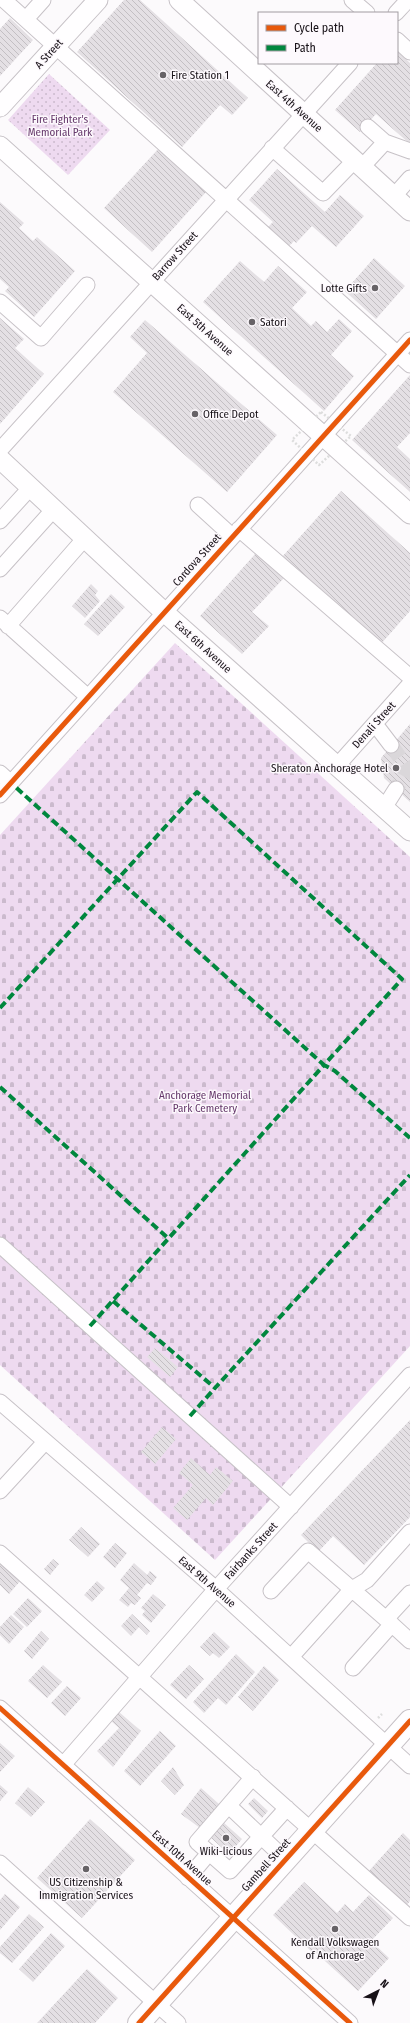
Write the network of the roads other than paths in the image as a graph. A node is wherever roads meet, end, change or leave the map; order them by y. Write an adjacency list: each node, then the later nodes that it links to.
1 (4, 0): 9 (street)
2 (43, 0): 9 (street)
3 (98, 0): 11 (main road, A Street)
4 (179, 0): 15 (main road, East 4th Avenue)
5 (352, 0): 7 (street)
6 (408, 0): 8 (street)
7 (366, 12)
8 (397, 12)
9 (26, 19): 11 (street)
10 (398, 41): 12 (street)
11 (56, 46): 14 (main road, A Street); 24 (street)
12 (410, 52)
13 (349, 64): 15 (street, Barrow Street)
14 (0, 107)
15 (303, 114): 19 (street, Barrow Street); 21 (main road, East 4th Avenue)
16 (368, 127): 17 (street)
17 (384, 142): 20 (street); 21 (street)
18 (0, 146): 26 (main road, East 5th Avenue)
19 (272, 148): 21 (street); 24 (street, Barrow Street)
20 (410, 150)
21 (358, 164): 23 (main road, East 4th Avenue)
22 (410, 178): 23 (street)
23 (394, 196): 25 (main road, East 4th Avenue)
24 (226, 200): 26 (street, Barrow Street); 30 (street)
25 (410, 211)
26 (151, 283): 32 (main road, East 5th Avenue); 33 (street, Barrow Street)
27 (87, 285): 28 (street)
28 (0, 302)
29 (410, 340): 30 (street, Cordova Street)
30 (397, 354): 31 (street); 32 (street, Cordova Street)
31 (410, 366)
32 (323, 435): 38 (main road, East 5th Avenue); 40 (street, Cordova Street)
33 (0, 450)
34 (0, 459): 35 (main road, East 6th Avenue)
35 (31, 487): 37 (main road, East 6th Avenue); 39 (street)
36 (198, 505): 40 (street)
37 (54, 509): 41 (main road, East 6th Avenue); 42 (street)
38 (410, 514)
39 (0, 521)
40 (236, 532): 43 (street, Cordova Street); 45 (street)
41 (85, 538): 43 (main road, East 6th Avenue); 44 (street)
42 (0, 568)
43 (164, 612): 47 (street, Cordova Street); 50 (main road, East 6th Avenue)
44 (4, 622): 47 (street)
45 (410, 677)
46 (410, 684): 48 (street, Denali Street)
47 (88, 697): 51 (street, Cordova Street)
48 (375, 724): 49 (street); 50 (street, Denali Street)
49 (391, 746)
50 (337, 766): 54 (main road, East 6th Avenue)
51 (5, 778): 53 (street, Cordova Street)
52 (396, 789): 54 (street)
53 (0, 795)
54 (384, 808): 55 (main road, East 6th Avenue)
55 (410, 831)
56 (0, 1245): 61 (street)
57 (410, 1375): 61 (street, Fairbanks Street)
58 (0, 1402): 59 (street, East 9th Avenue)
59 (44, 1442): 60 (street); 64 (street, East 9th Avenue)
60 (0, 1491)
61 (291, 1507): 64 (street, Fairbanks Street)
62 (410, 1532): 65 (street)
63 (0, 1553): 72 (street)
64 (216, 1589): 70 (street, East 9th Avenue); 72 (street, Fairbanks Street)
65 (352, 1589): 66 (street); 68 (street); 70 (street)
66 (271, 1591)
67 (410, 1593): 68 (street)
68 (389, 1622): 69 (street); 71 (street)
69 (410, 1641)
70 (291, 1657): 75 (street, East 9th Avenue)
71 (353, 1668)
72 (139, 1678): 76 (street, Fairbanks Street); 78 (street)
73 (0, 1708): 76 (street, East 10th Avenue)
74 (410, 1721): 75 (highway, Gambell Street)
75 (388, 1746): 77 (street, East 9th Avenue); 81 (highway, Gambell Street)
76 (63, 1765): 86 (street, East 10th Avenue)
77 (410, 1766)
78 (253, 1777): 79 (street); 80 (street)
79 (229, 1806): 82 (street); 83 (street)
80 (287, 1808): 81 (street); 82 (street)
81 (312, 1829): 84 (highway, Gambell Street); 88 (street)
82 (260, 1836): 83 (street); 84 (street)
83 (209, 1853): 86 (street)
84 (285, 1859): 87 (highway, Gambell Street)
85 (0, 1863): 89 (street)
86 (188, 1878): 87 (street, East 10th Avenue)
87 (232, 1917): 89 (highway, Gambell Street); 92 (street, East 10th Avenue)
88 (410, 1918)
89 (156, 2004): 90 (highway, Gambell Street); 91 (street)
90 (138, 2023)
91 (178, 2023)
92 (350, 2023)

